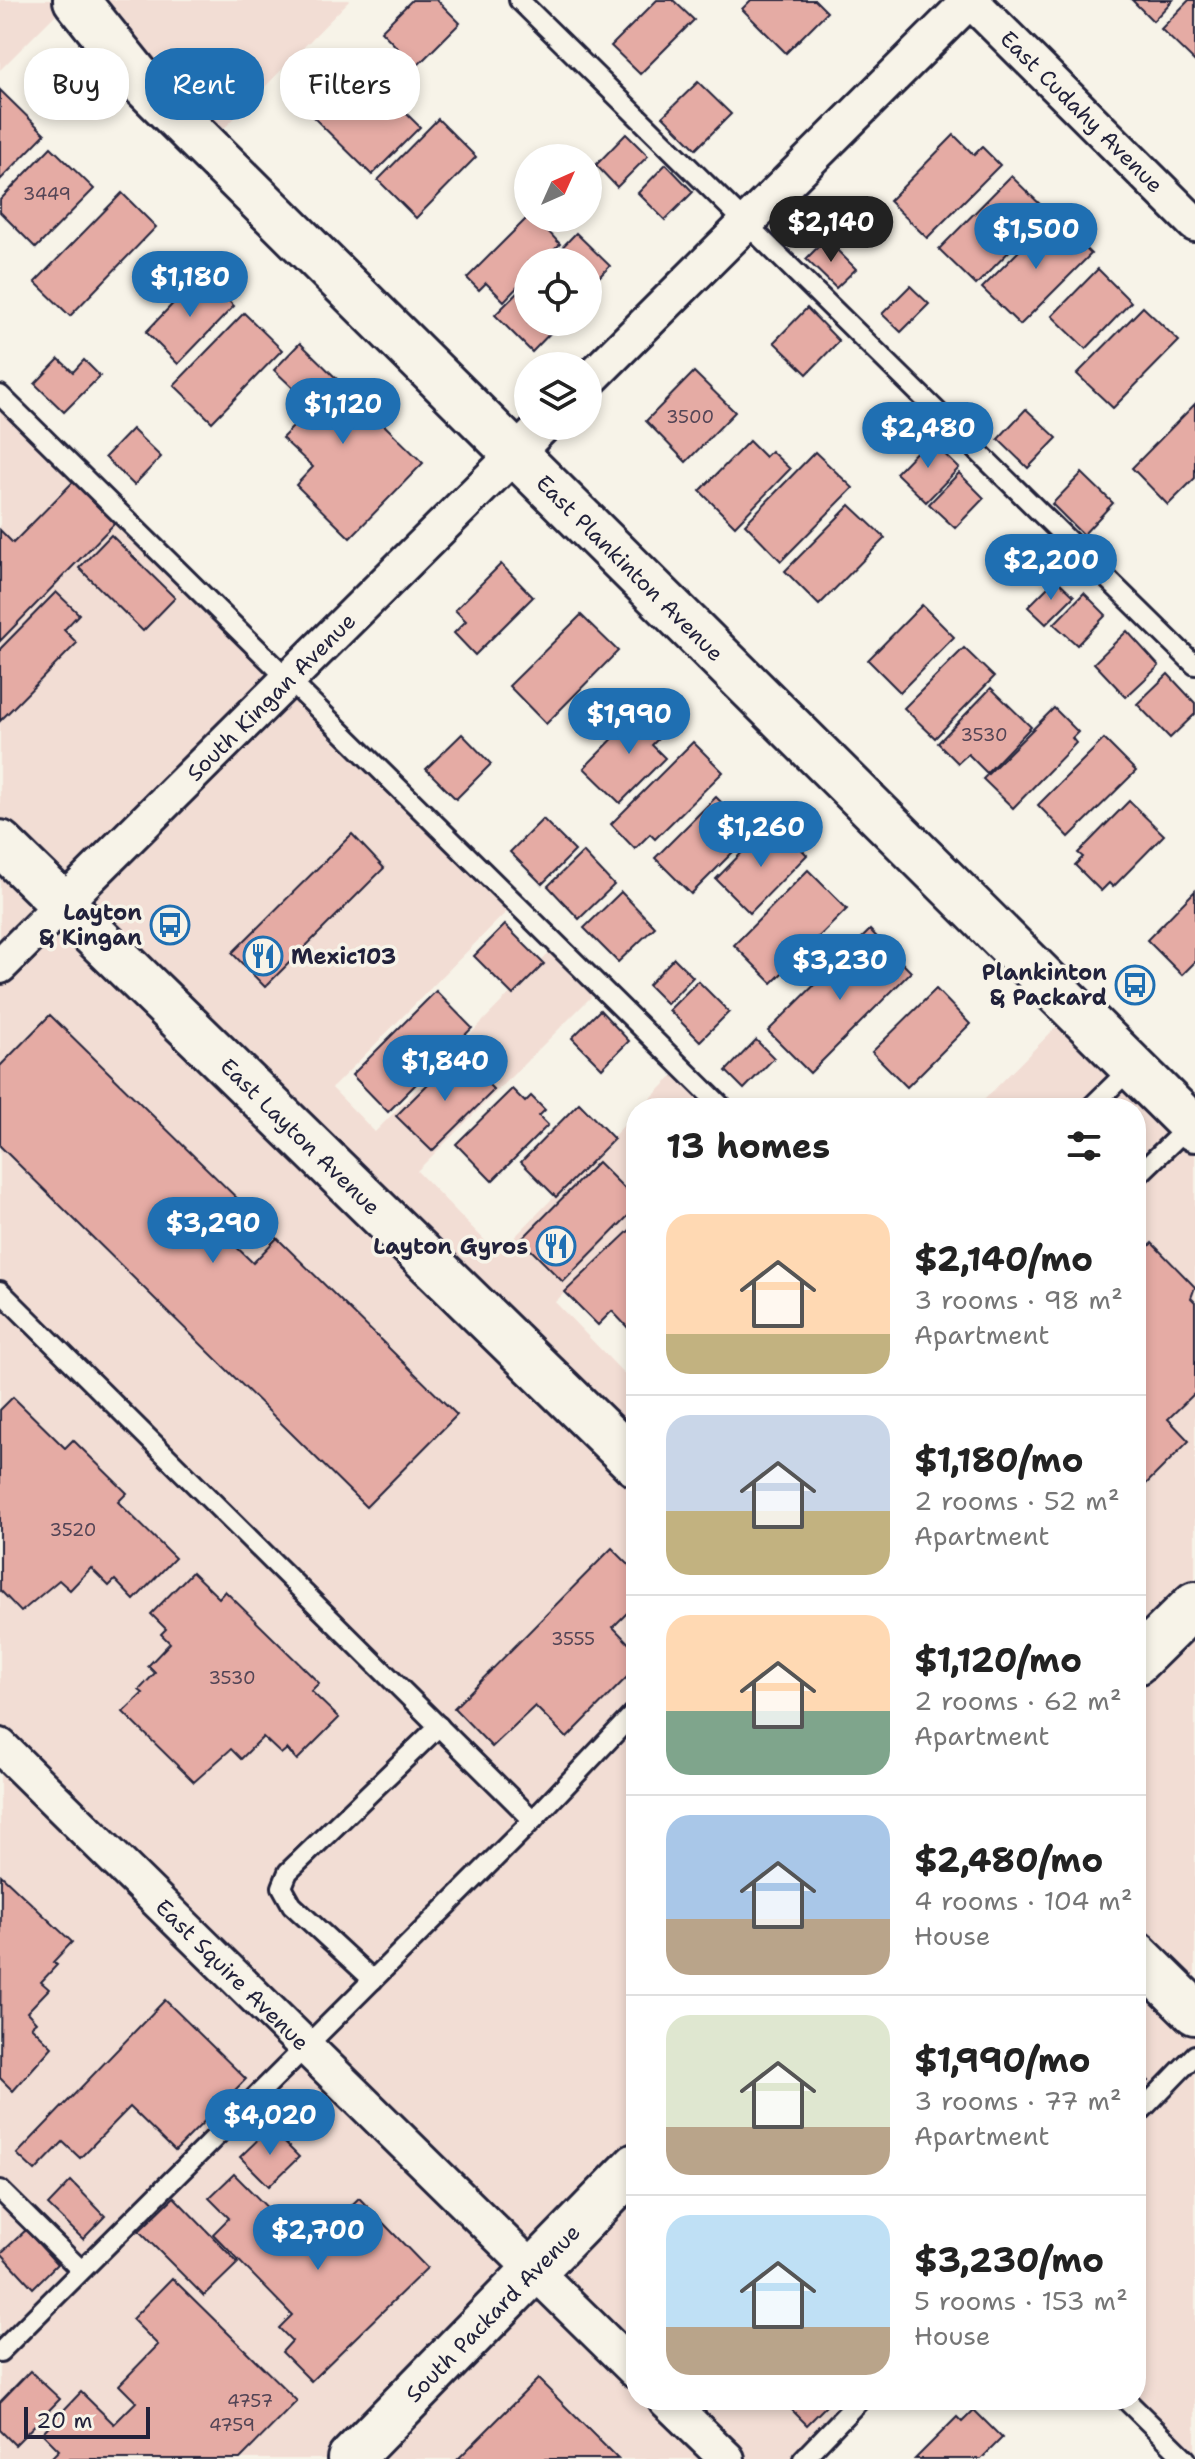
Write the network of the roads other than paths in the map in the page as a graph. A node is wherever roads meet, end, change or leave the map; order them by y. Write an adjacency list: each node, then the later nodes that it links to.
1 (76, 0): 8 (street, East Plankinton Avenue)
2 (519, 0): 4 (lane)
3 (970, 0): 4 (street); 5 (street, East Cudahy Avenue)
4 (746, 223): 6 (street); 10 (lane)
5 (1195, 224)
6 (602, 367)
7 (0, 395): 11 (lane)
8 (514, 426)
9 (529, 440): 11 (street, South Kingan Avenue); 15 (street, East Plankinton Avenue)
10 (1195, 665)
11 (287, 679): 13 (street, South Kingan Avenue); 16 (lane)
12 (0, 843): 13 (street, East Layton Avenue)
13 (61, 903): 14 (street, South Kingan Avenue); 21 (street, East Layton Avenue)
14 (0, 966)
15 (1132, 1067): 17 (lane); 18 (street, East Plankinton Avenue)
16 (713, 1098)
17 (1100, 1098)
18 (1193, 1126): 19 (lane)
19 (1146, 1168)
20 (0, 1291): 25 (lane)
21 (626, 1454)
22 (1195, 1604): 23 (street)
23 (1146, 1652)
24 (626, 1722): 27 (lane)
25 (439, 1726): 27 (lane); 29 (lane)
26 (0, 1746): 31 (street, East Squire Avenue)
27 (533, 1820): 29 (lane)
28 (1146, 1964): 30 (street)
29 (373, 1980): 31 (lane)
30 (1195, 2012)
31 (306, 2048): 36 (lane); 37 (street, East Squire Avenue)
32 (1195, 2055): 33 (lane)
33 (1146, 2106)
34 (626, 2176): 37 (street, South Packard Avenue)
35 (0, 2190): 36 (lane)
36 (81, 2270): 38 (lane)
37 (533, 2270): 39 (street, East Squire Avenue); 43 (street, South Packard Avenue)
38 (0, 2352)
39 (626, 2361)
40 (676, 2410): 44 (street)
41 (850, 2410): 45 (lane)
42 (1136, 2410): 46 (lane)
43 (350, 2459)
44 (727, 2459)
45 (803, 2459)
46 (1186, 2459)

